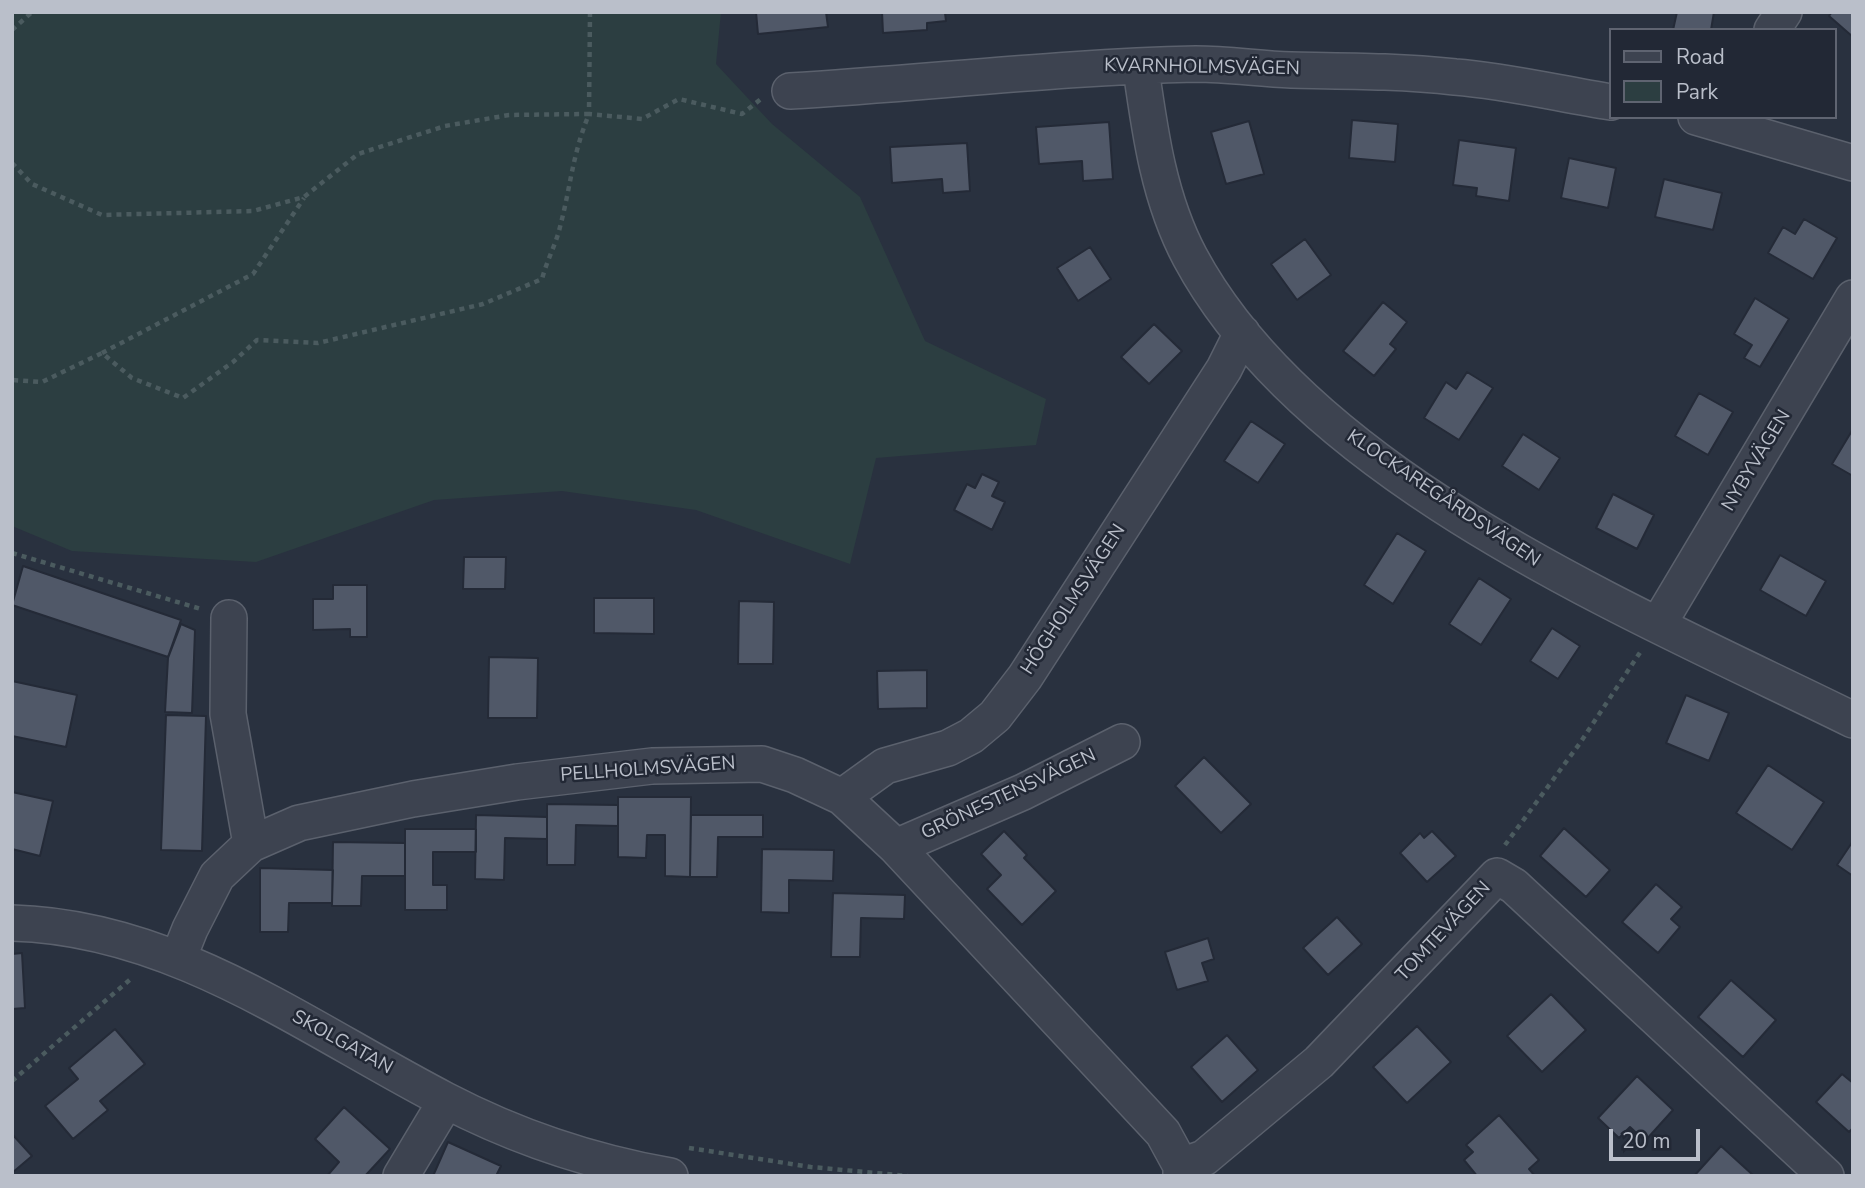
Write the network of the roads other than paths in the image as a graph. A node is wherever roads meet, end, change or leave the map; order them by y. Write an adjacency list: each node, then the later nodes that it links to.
1 (1784, 12): 2 (street)
2 (1773, 28)
3 (1141, 69): 4 (street, KVARNHOLMSVÄGEN); 5 (street, KVARNHOLMSVÄGEN); 10 (street, KLOCKAREGÅRDSVÄGEN)
4 (790, 91)
5 (1610, 102)
6 (1711, 119): 7 (street)
7 (1733, 122): 8 (street)
8 (1853, 163)
9 (1853, 298): 12 (street, NYBYVÄGEN)
10 (1242, 333): 12 (street, KLOCKAREGÅRDSVÄGEN); 15 (street, HÖGHOLMSVÄGEN)
11 (229, 618): 16 (street)
12 (1659, 624): 13 (street, KLOCKAREGÅRDSVÄGEN)
13 (1853, 720)
14 (1122, 742): 17 (street, GRÖNESTENSVÄGEN)
15 (842, 797): 16 (street, PELLHOLMSVÄGEN); 17 (street, PELLHOLMSVÄGEN)
16 (251, 844): 19 (street, PELLHOLMSVÄGEN)
17 (896, 847): 22 (street, PELLHOLMSVÄGEN)
18 (12, 923): 19 (street, SKOLGATAN)
19 (178, 959): 20 (street, SKOLGATAN)
20 (446, 1101): 21 (street, SKOLGATAN); 23 (street)
21 (678, 1162)
22 (1181, 1171): 24 (street, TOMTEVÄGEN)
23 (401, 1176)
24 (1826, 1176)

